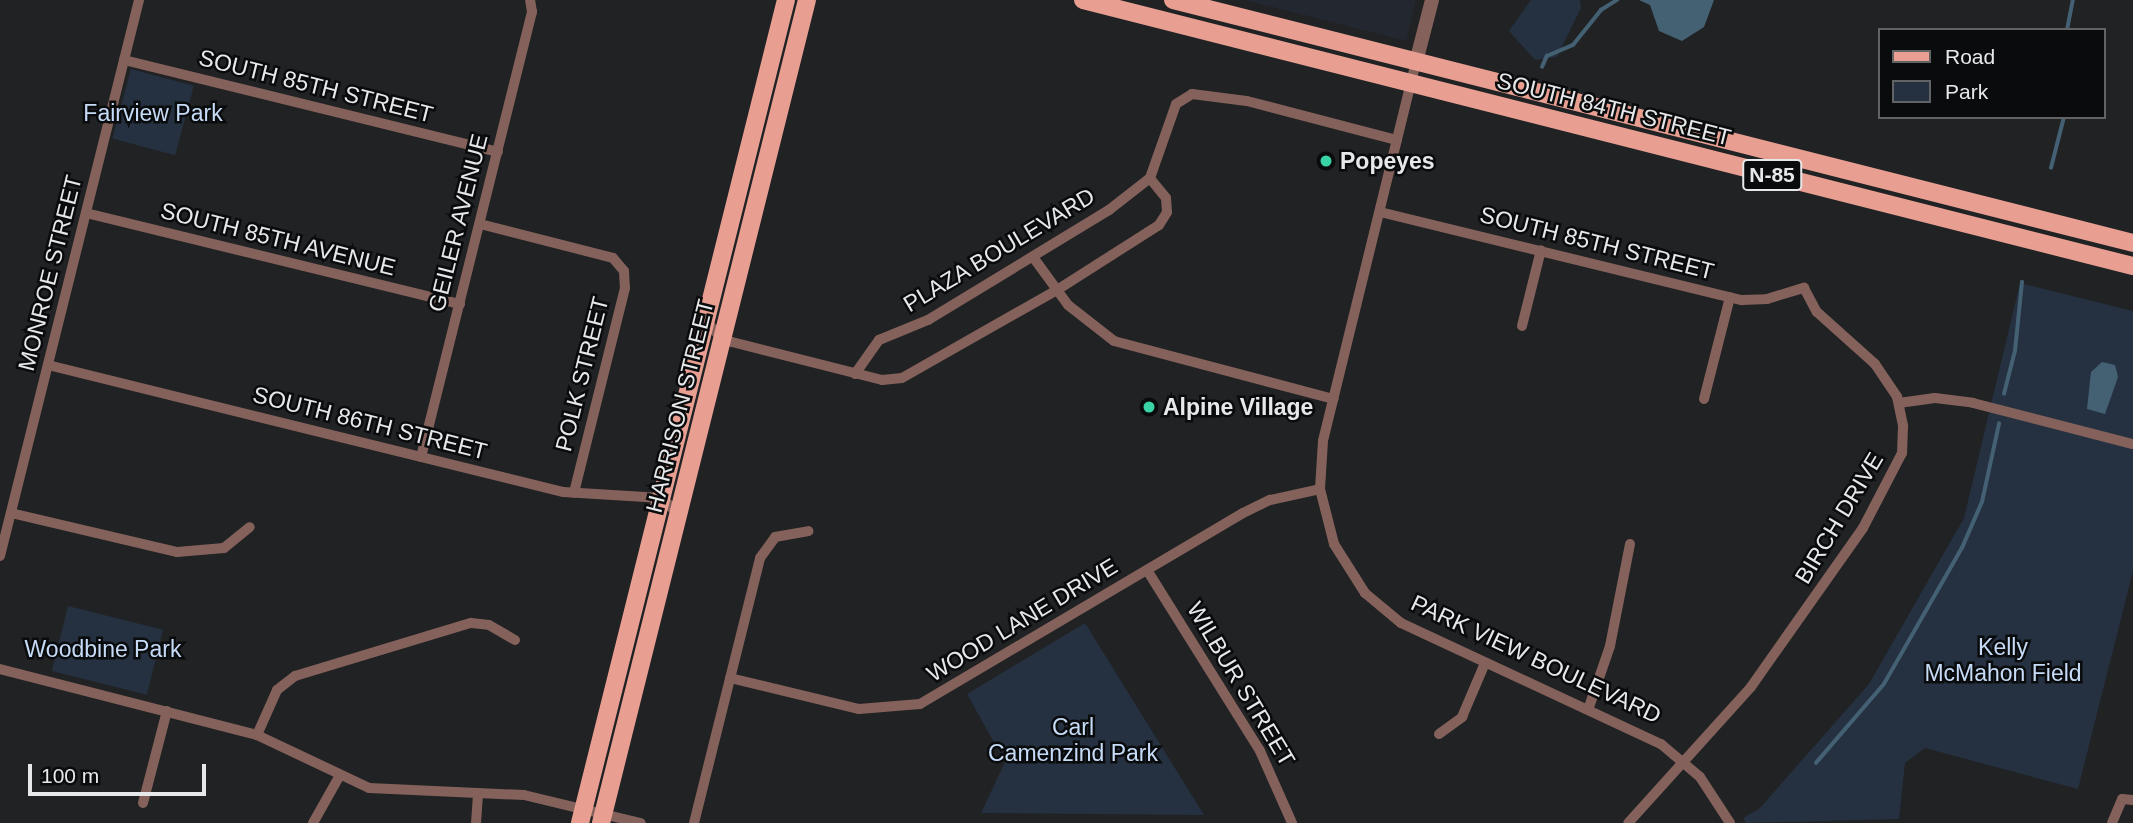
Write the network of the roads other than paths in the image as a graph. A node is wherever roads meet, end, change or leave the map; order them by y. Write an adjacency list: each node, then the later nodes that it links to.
1 (139, 0): 8 (street, MONROE STREET)
2 (530, 0): 12 (street, GEILER AVENUE)
3 (786, 0): 25 (main road, HARRISON STREET)
4 (807, 0): 27 (main road, HARRISON STREET)
5 (1083, 0): 10 (main road, SOUTH 84TH STREET / N-85)
6 (1173, 0): 9 (main road, SOUTH 84TH STREET / N-85)
7 (1432, 0): 9 (street, PARK VIEW BOULEVARD)
8 (124, 60): 12 (street, SOUTH 85TH STREET); 15 (street, MONROE STREET)
9 (1416, 62): 10 (street, PARK VIEW BOULEVARD); 17 (main road, SOUTH 84TH STREET / N-85)
10 (1411, 83): 11 (street, PARK VIEW BOULEVARD); 20 (main road, SOUTH 84TH STREET / N-85)
11 (1397, 140): 13 (street, PLAZA BOULEVARD); 14 (street, PARK VIEW BOULEVARD)
12 (498, 152): 16 (street, GEILER AVENUE)
13 (1150, 178): 19 (street, PLAZA BOULEVARD); 22 (street)
14 (1380, 212): 18 (street, SOUTH 85TH STREET); 30 (street, PARK VIEW BOULEVARD)
15 (86, 213): 24 (street, SOUTH 85TH AVENUE); 28 (street, MONROE STREET)
16 (480, 224): 24 (street, GEILER AVENUE); 36 (street, POLK STREET)
17 (2133, 243)
18 (1541, 250): 23 (street, SOUTH 85TH STREET); 26 (street)
19 (1033, 257): 22 (street); 29 (street, PLAZA BOULEVARD)
20 (2133, 266)
21 (1804, 288): 23 (street, SOUTH 85TH STREET); 32 (street, BIRCH DRIVE)
22 (1057, 290): 29 (street); 30 (street)
23 (1730, 297): 31 (street)
24 (460, 304): 34 (street, GEILER AVENUE)
25 (706, 321): 27 (street); 37 (main road, HARRISON STREET)
26 (1522, 326)
27 (722, 339): 29 (street); 39 (main road, HARRISON STREET)
28 (48, 365): 34 (street, SOUTH 86TH STREET); 38 (street, MONROE STREET)
29 (855, 374)
30 (1333, 399): 35 (street, PARK VIEW BOULEVARD)
31 (1704, 399)
32 (1899, 403): 33 (street); 53 (street, BIRCH DRIVE)
33 (2133, 444)
34 (421, 457): 36 (street, SOUTH 86TH STREET)
35 (1320, 489): 44 (street, WOOD LANE DRIVE); 46 (street, PARK VIEW BOULEVARD)
36 (574, 493): 37 (street, SOUTH 86TH STREET)
37 (662, 498): 39 (street); 58 (main road, HARRISON STREET)
38 (11, 513): 40 (street); 43 (street, MONROE STREET)
39 (678, 514): 58 (main road, HARRISON STREET)
40 (250, 527)
41 (808, 531): 48 (street)
42 (1630, 544): 49 (street)
43 (0, 556)
44 (1147, 570): 48 (street, WOOD LANE DRIVE); 63 (street, WILBUR STREET)
45 (515, 640): 52 (street)
46 (1485, 663): 49 (street, PARK VIEW BOULEVARD); 51 (street)
47 (0, 670): 50 (street)
48 (730, 678): 62 (street)
49 (1589, 707): 53 (street, PARK VIEW BOULEVARD)
50 (167, 712): 52 (street); 57 (street)
51 (1439, 734)
52 (257, 735): 54 (street)
53 (1686, 763): 64 (street, BIRCH DRIVE); 65 (street, PARK VIEW BOULEVARD)
54 (340, 775): 55 (street); 59 (street)
55 (478, 793): 58 (street); 60 (street)
56 (2133, 800): 66 (street)
57 (143, 803)
58 (592, 816): 61 (street)
59 (313, 823)
60 (476, 823)
61 (640, 823)
62 (694, 823)
63 (1292, 823)
64 (1628, 823)
65 (1730, 823)
66 (2112, 823)

